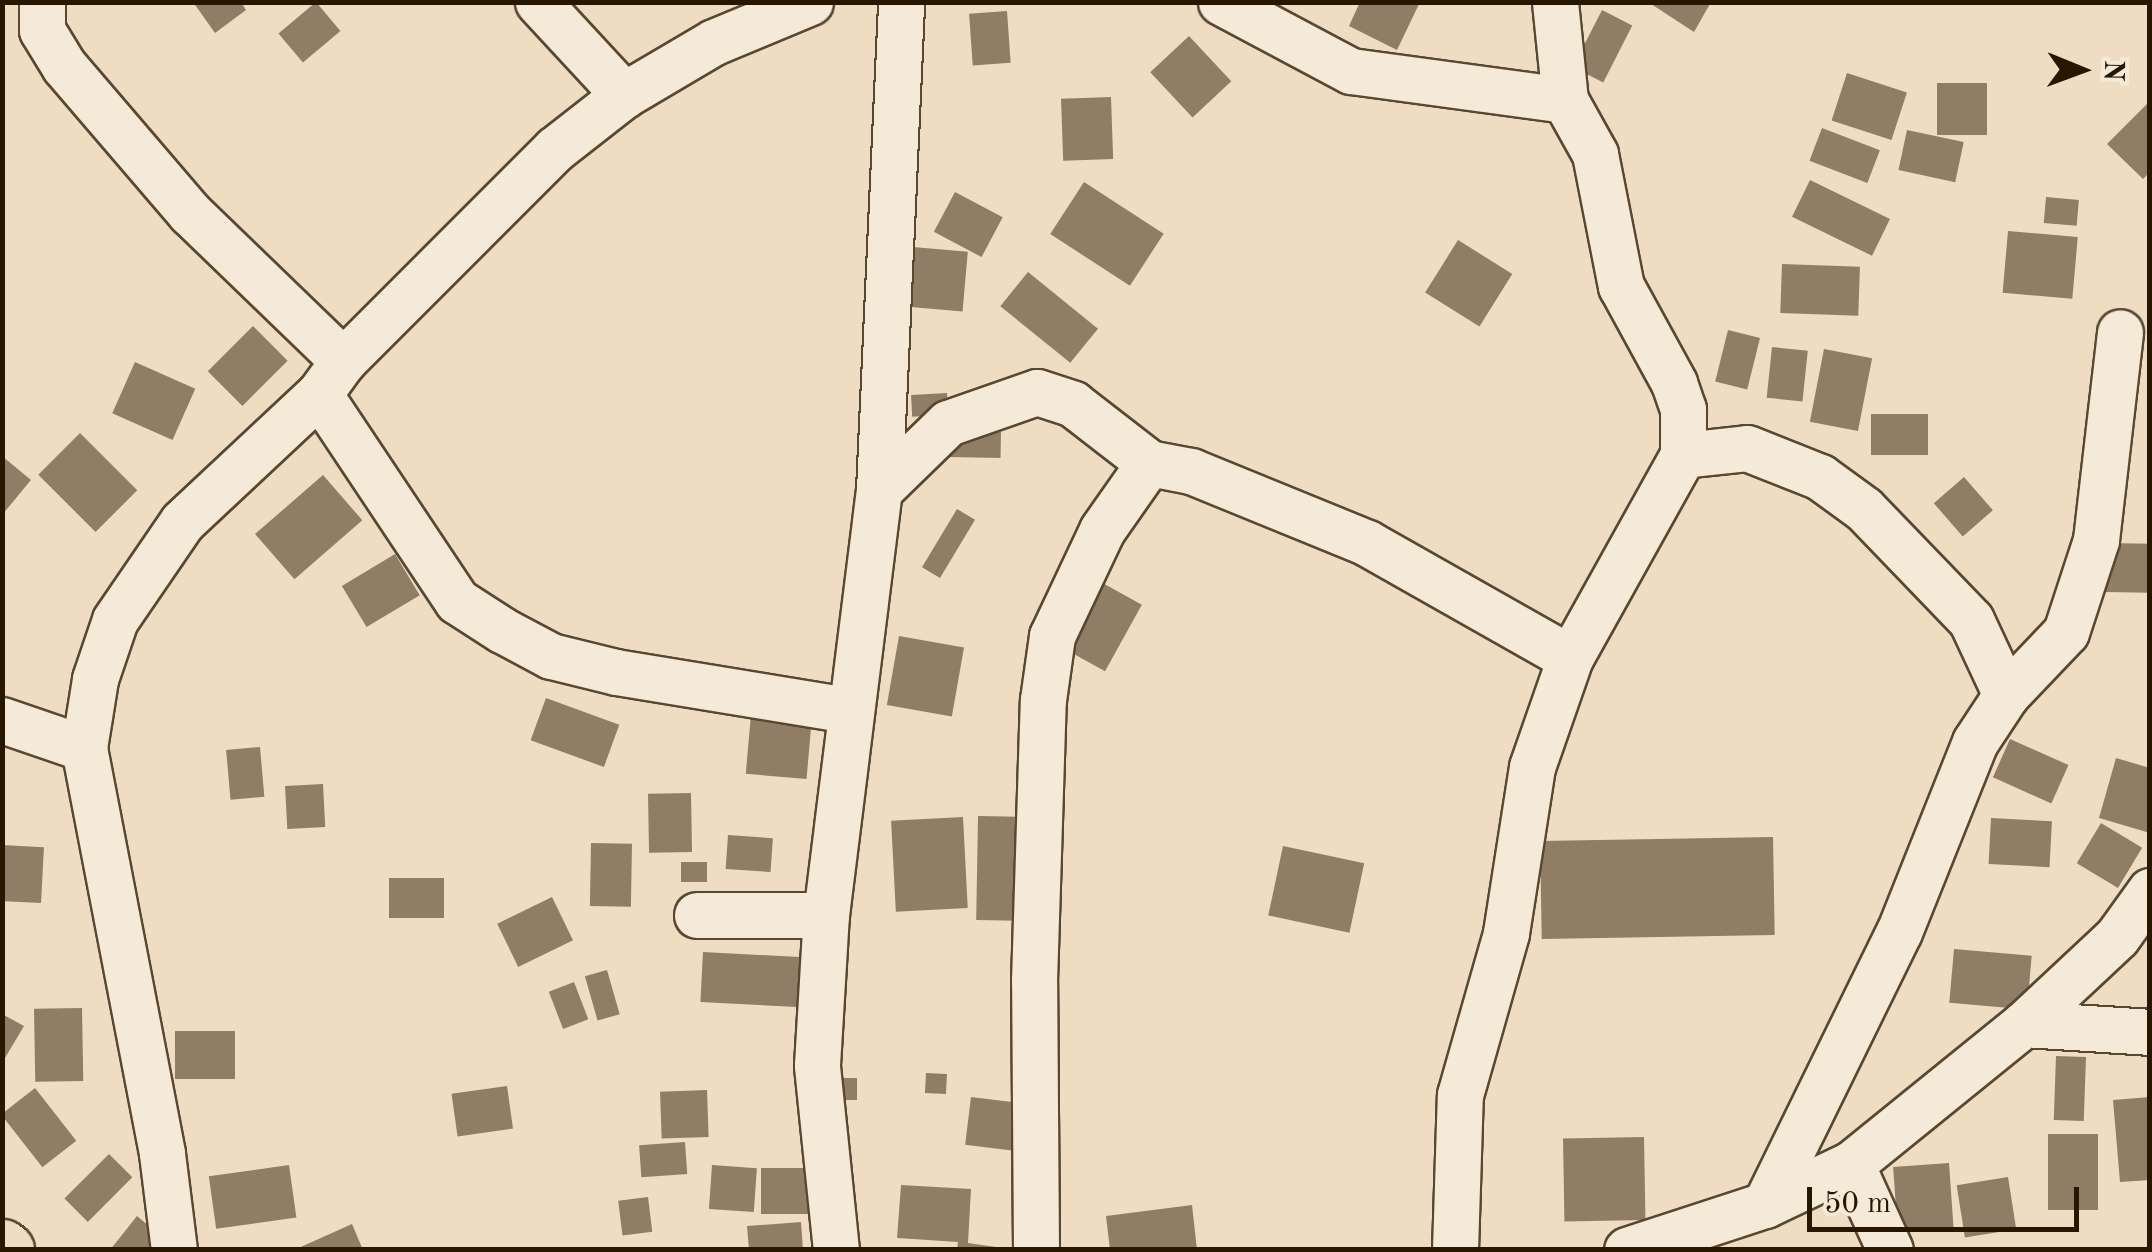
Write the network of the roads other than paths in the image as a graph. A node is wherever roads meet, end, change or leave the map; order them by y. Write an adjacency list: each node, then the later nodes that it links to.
1 (42, 2): 10 (street)
2 (538, 2): 7 (street)
3 (810, 2): 7 (street)
4 (901, 2): 13 (street)
5 (1221, 2): 8 (street)
6 (1556, 2): 8 (street)
7 (624, 95): 10 (street)
8 (1565, 100): 11 (street)
9 (2120, 332): 15 (street)
10 (331, 377): 16 (street); 18 (street)
11 (1683, 454): 14 (street); 15 (street)
12 (1149, 463): 13 (street); 14 (street); 28 (street)
13 (879, 490): 16 (street)
14 (1570, 658): 29 (street)
15 (2006, 695): 25 (street)
16 (848, 710): 20 (street)
17 (2, 720): 18 (street)
18 (84, 748): 26 (street)
19 (2150, 891): 22 (street)
20 (826, 915): 21 (street); 27 (street)
21 (697, 916)
22 (2024, 1024): 23 (street); 24 (street)
23 (2150, 1032)
24 (1850, 1164): 25 (street); 31 (street)
25 (1764, 1206): 30 (street)
26 (174, 1250)
27 (836, 1250)
28 (1036, 1250)
29 (1455, 1250)
30 (1627, 1250)
31 (1890, 1250)

